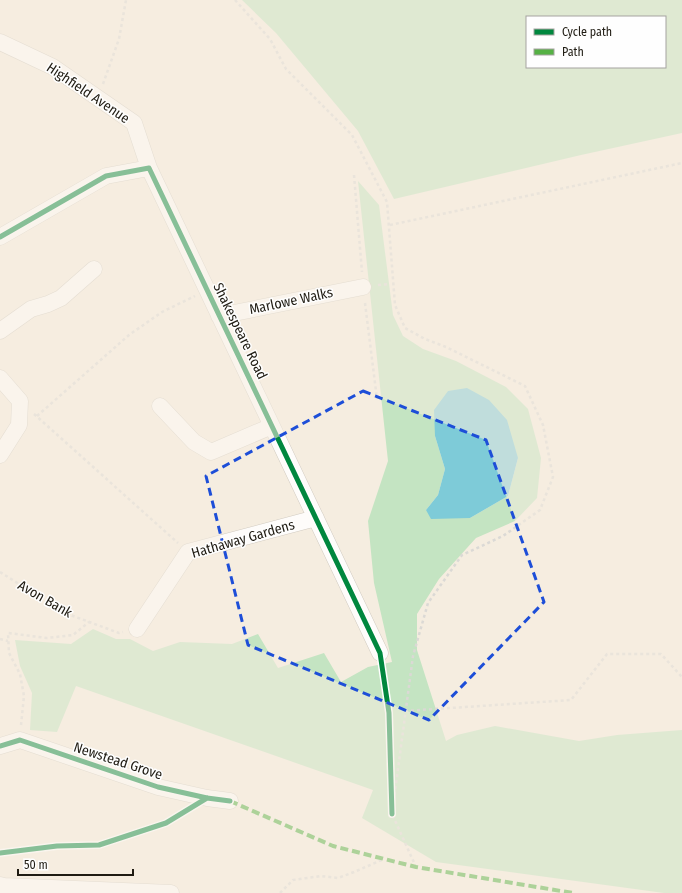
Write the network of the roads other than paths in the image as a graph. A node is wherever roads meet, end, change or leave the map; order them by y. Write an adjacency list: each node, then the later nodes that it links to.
1 (0, 42): 2 (street, Highfield Avenue)
2 (149, 168): 3 (street); 6 (street, Shakespeare Road)
3 (0, 237)
4 (94, 269): 7 (street)
5 (363, 286): 6 (street, Marlowe Walks)
6 (219, 316): 10 (street, Shakespeare Road)
7 (0, 331)
8 (0, 378): 11 (street)
9 (160, 406): 10 (street)
10 (272, 426): 12 (street, Shakespeare Road)
11 (0, 455)
12 (316, 518): 13 (street, Hathaway Gardens); 14 (street, Shakespeare Road)
13 (137, 629)
14 (380, 653)
15 (0, 746): 16 (street, Newstead Grove)
16 (230, 801)
17 (0, 885): 18 (street)
18 (171, 893)

